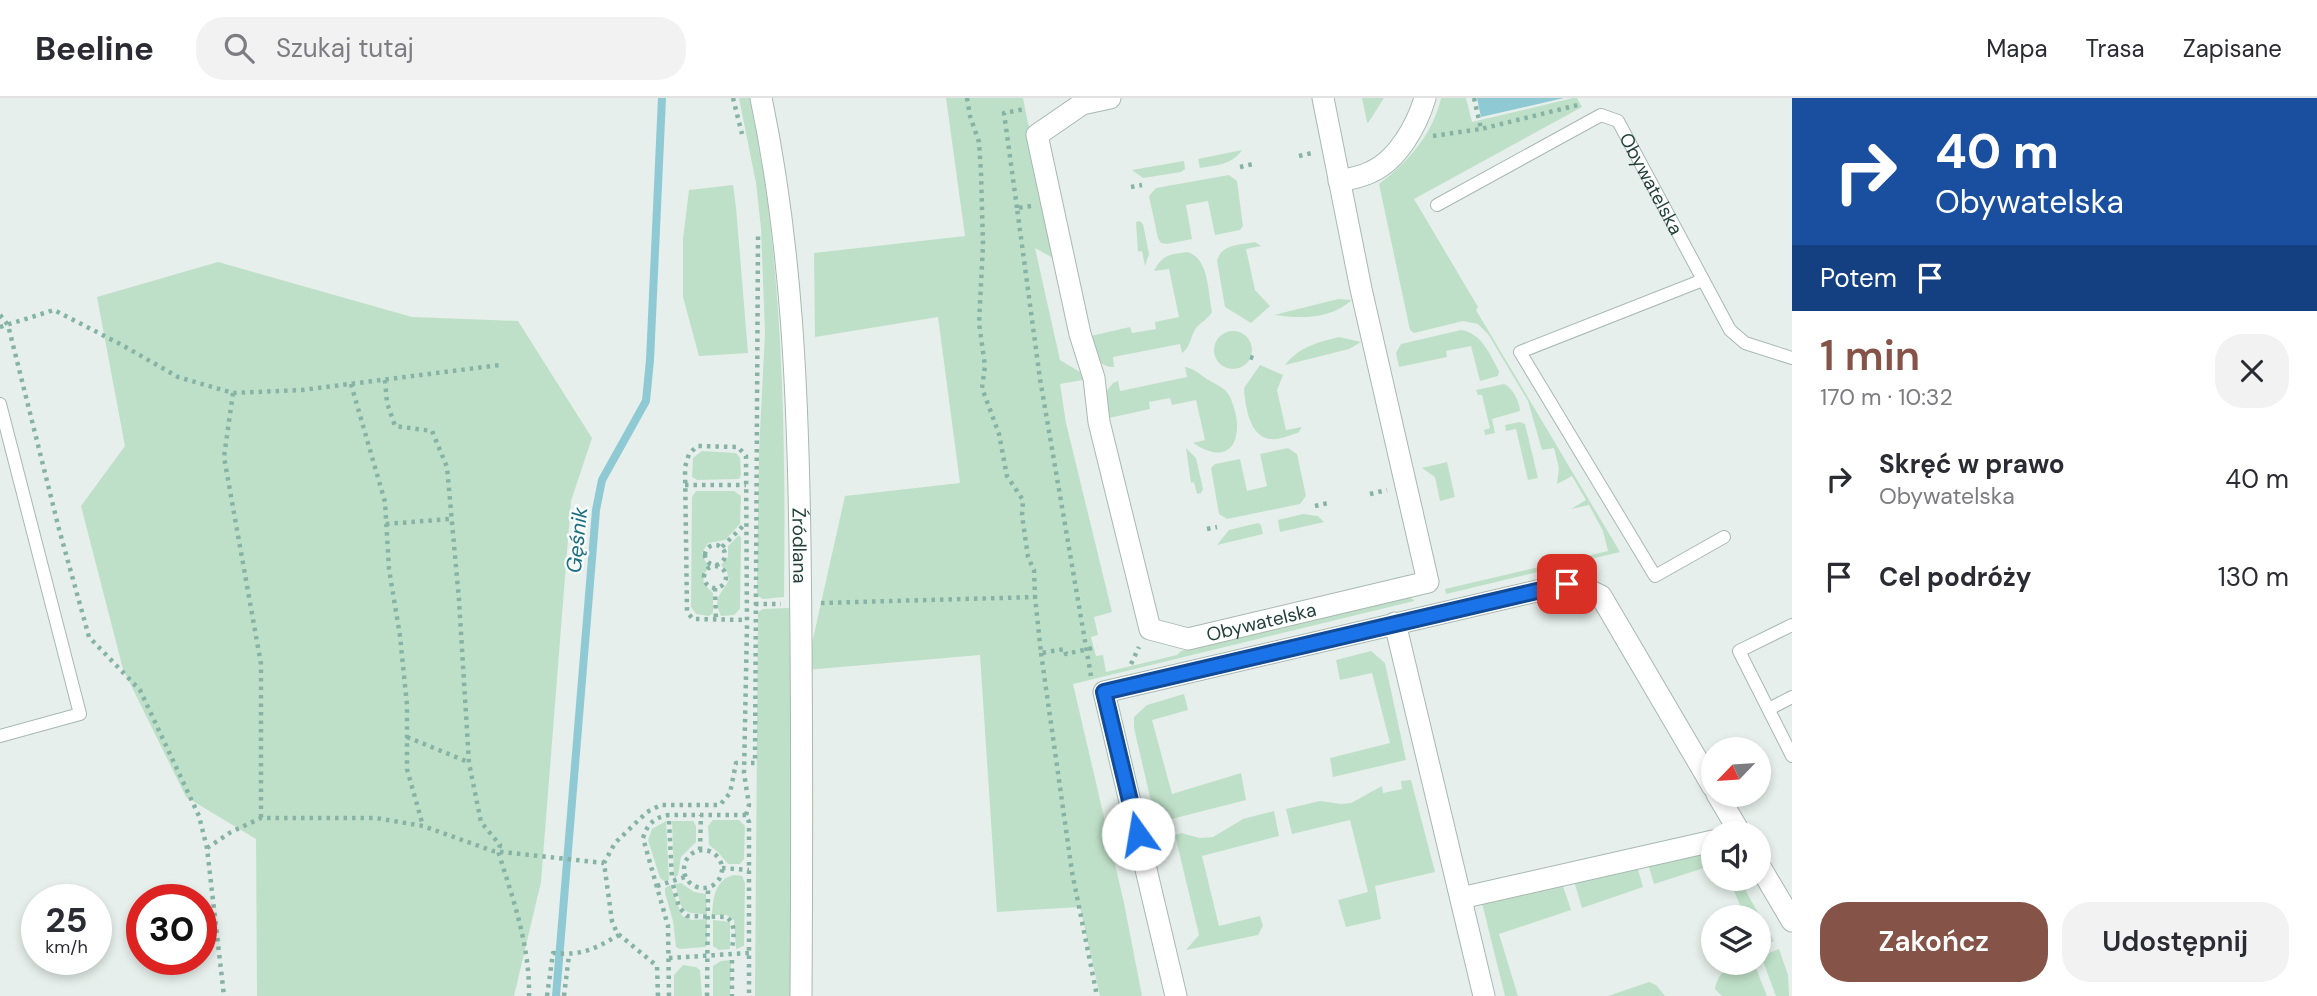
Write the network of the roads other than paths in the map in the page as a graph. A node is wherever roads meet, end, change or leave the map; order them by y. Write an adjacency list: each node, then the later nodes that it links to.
1 (761, 98): 23 (street, Źródlana)
2 (1110, 98): 5 (street, Obywatelska)
3 (1323, 98): 5 (street, Obywatelska)
4 (1425, 98): 5 (street)
5 (1339, 181)
6 (1437, 205): 7 (lane, Obywatelska)
7 (1703, 280): 8 (lane, Obywatelska); 11 (lane)
8 (1792, 358)
9 (0, 404): 10 (lane)
10 (3, 431): 16 (lane)
11 (1724, 537)
12 (1395, 623): 18 (street, Obywatelska); 21 (street); 24 (street, Obywatelska)
13 (1792, 625): 15 (lane)
14 (1792, 696): 15 (lane)
15 (1769, 709): 17 (lane)
16 (0, 736)
17 (1792, 756)
18 (1701, 767)
19 (1701, 844): 21 (street)
20 (1771, 885): 22 (street)
21 (1461, 898): 25 (street)
22 (1792, 921)
23 (801, 996)
24 (1176, 996)
25 (1484, 996)

